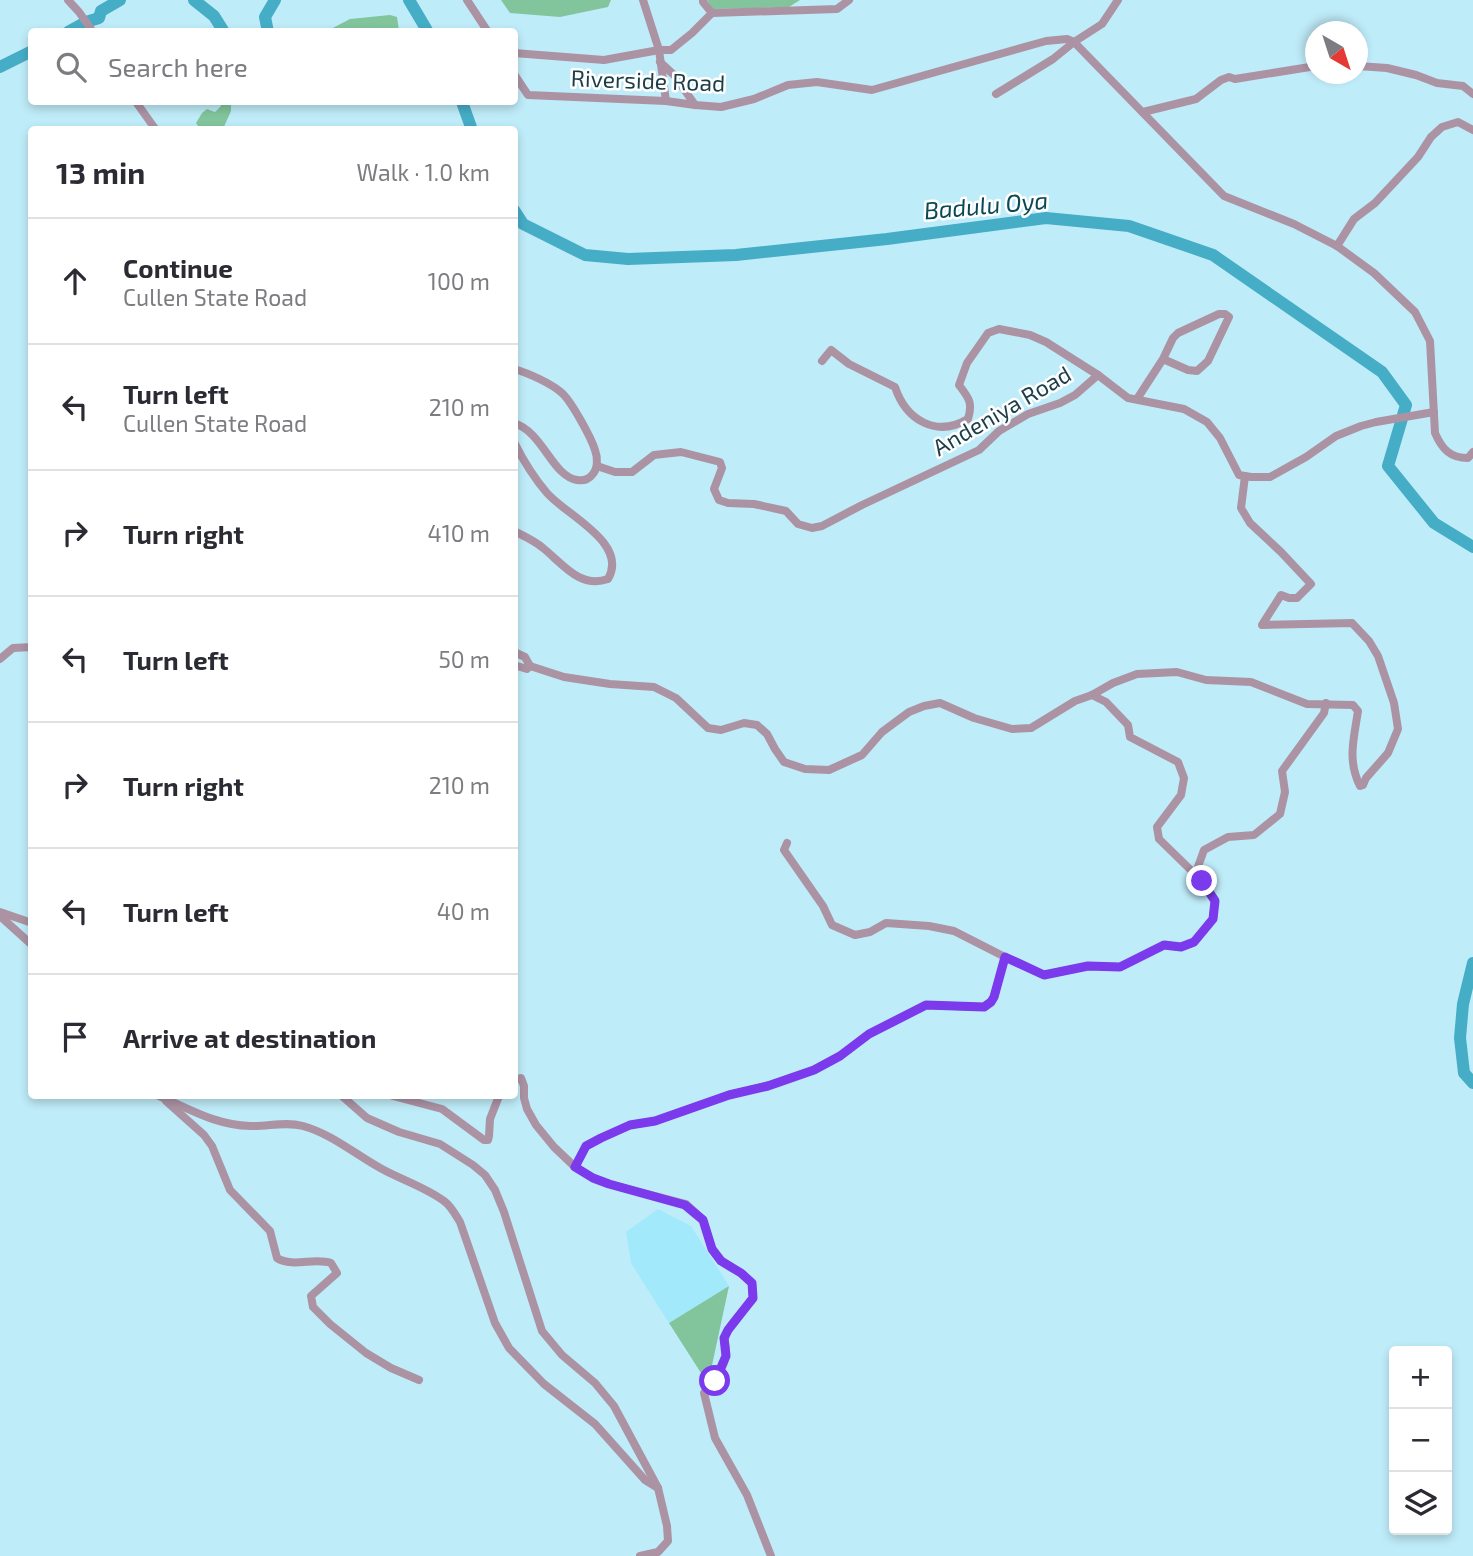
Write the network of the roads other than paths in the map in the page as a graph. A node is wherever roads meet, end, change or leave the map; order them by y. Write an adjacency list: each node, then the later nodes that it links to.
1 (68, 0): 10 (street)
2 (467, 0): 11 (street)
3 (643, 0): 13 (street)
4 (703, 0): 9 (street)
5 (808, 0): 8 (street)
6 (849, 0): 8 (street)
7 (1118, 0): 12 (street)
8 (808, 10): 9 (street)
9 (712, 13): 13 (street)
10 (90, 28)
11 (485, 28)
12 (1074, 42): 19 (street); 23 (street, Riverside Road); 24 (street)
13 (659, 50): 14 (street); 15 (street)
14 (518, 53)
15 (660, 61): 21 (street); 23 (street)
16 (1368, 67): 20 (street)
17 (1305, 68): 24 (street)
18 (518, 80): 21 (street, Riverside Road)
19 (996, 94)
20 (1473, 94)
21 (666, 101): 23 (street, Riverside Road)
22 (138, 105): 25 (street)
23 (695, 105)
24 (1143, 112): 27 (street)
25 (153, 126)
26 (1473, 130): 27 (street)
27 (1337, 246): 33 (street)
28 (1163, 359): 28 (street); 32 (street)
29 (822, 361): 31 (street)
30 (518, 371): 37 (street)
31 (1098, 376): 32 (street, Andeniya Road); 37 (street, Andeniya Road)
32 (1137, 399): 38 (street, Andeniya Road)
33 (1434, 412): 36 (street); 38 (street)
34 (518, 424): 37 (street)
35 (518, 449): 39 (street)
36 (1471, 456)
37 (597, 466)
38 (1245, 476): 46 (street)
39 (518, 533)
40 (28, 647): 42 (street)
41 (518, 654): 44 (street)
42 (0, 659)
43 (518, 666): 44 (street)
44 (530, 666): 45 (street)
45 (1092, 695): 46 (street); 48 (street)
46 (1326, 703): 48 (street)
47 (787, 843): 52 (street)
48 (1195, 875): 52 (street)
49 (0, 914): 50 (street); 51 (street)
50 (28, 922)
51 (28, 941)
52 (1005, 957): 59 (street)
53 (518, 1079): 59 (street)
54 (162, 1099): 60 (street)
55 (166, 1099): 61 (street)
56 (344, 1099): 61 (street)
57 (404, 1099): 58 (street)
58 (498, 1099)
59 (575, 1167): 63 (street)
60 (419, 1380)
61 (657, 1489): 62 (street)
62 (640, 1556)
63 (771, 1556)

